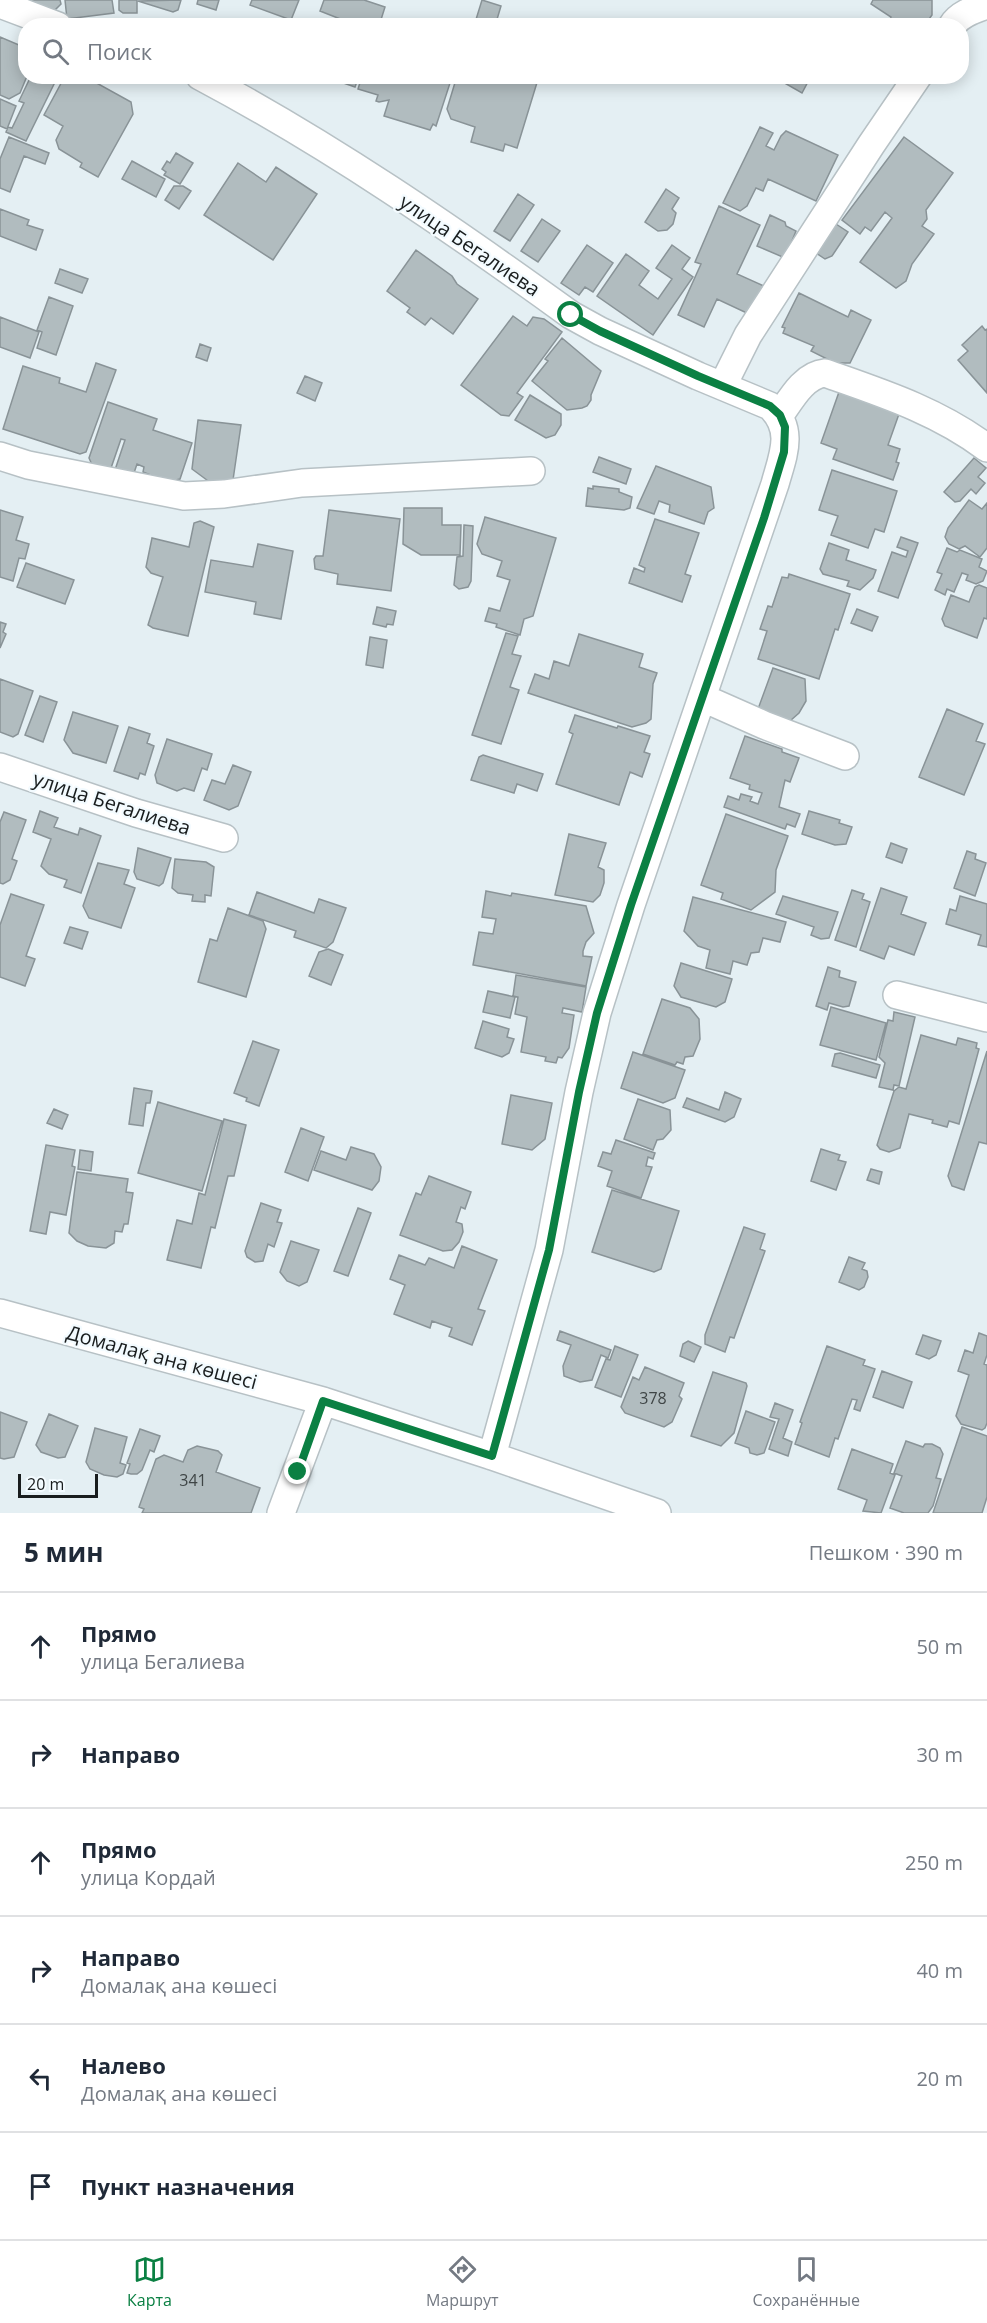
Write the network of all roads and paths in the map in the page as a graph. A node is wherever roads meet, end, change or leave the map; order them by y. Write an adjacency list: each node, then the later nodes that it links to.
1 (0, 4): 2 (street)
2 (37, 18)
3 (215, 84): 5 (street, улица Бегалиева)
4 (913, 84): 5 (street)
5 (723, 385): 6 (street, улица Бегалиева)
6 (782, 421): 7 (street); 10 (street)
7 (987, 448)
8 (0, 456): 9 (street)
9 (531, 471)
10 (703, 698): 11 (street); 18 (street)
11 (845, 756)
12 (0, 767): 13 (street, улица Бегалиева)
13 (224, 838)
14 (897, 995): 15 (street)
15 (987, 1018)
16 (0, 1313): 17 (street, Домалақ ана көшесі)
17 (323, 1401): 18 (street, Домалақ ана көшесі); 20 (street)
18 (492, 1456): 19 (street, Домалақ ана көшесі)
19 (625, 1508): 21 (street, Домалақ ана көшесі)
20 (281, 1513)
21 (657, 1513)

